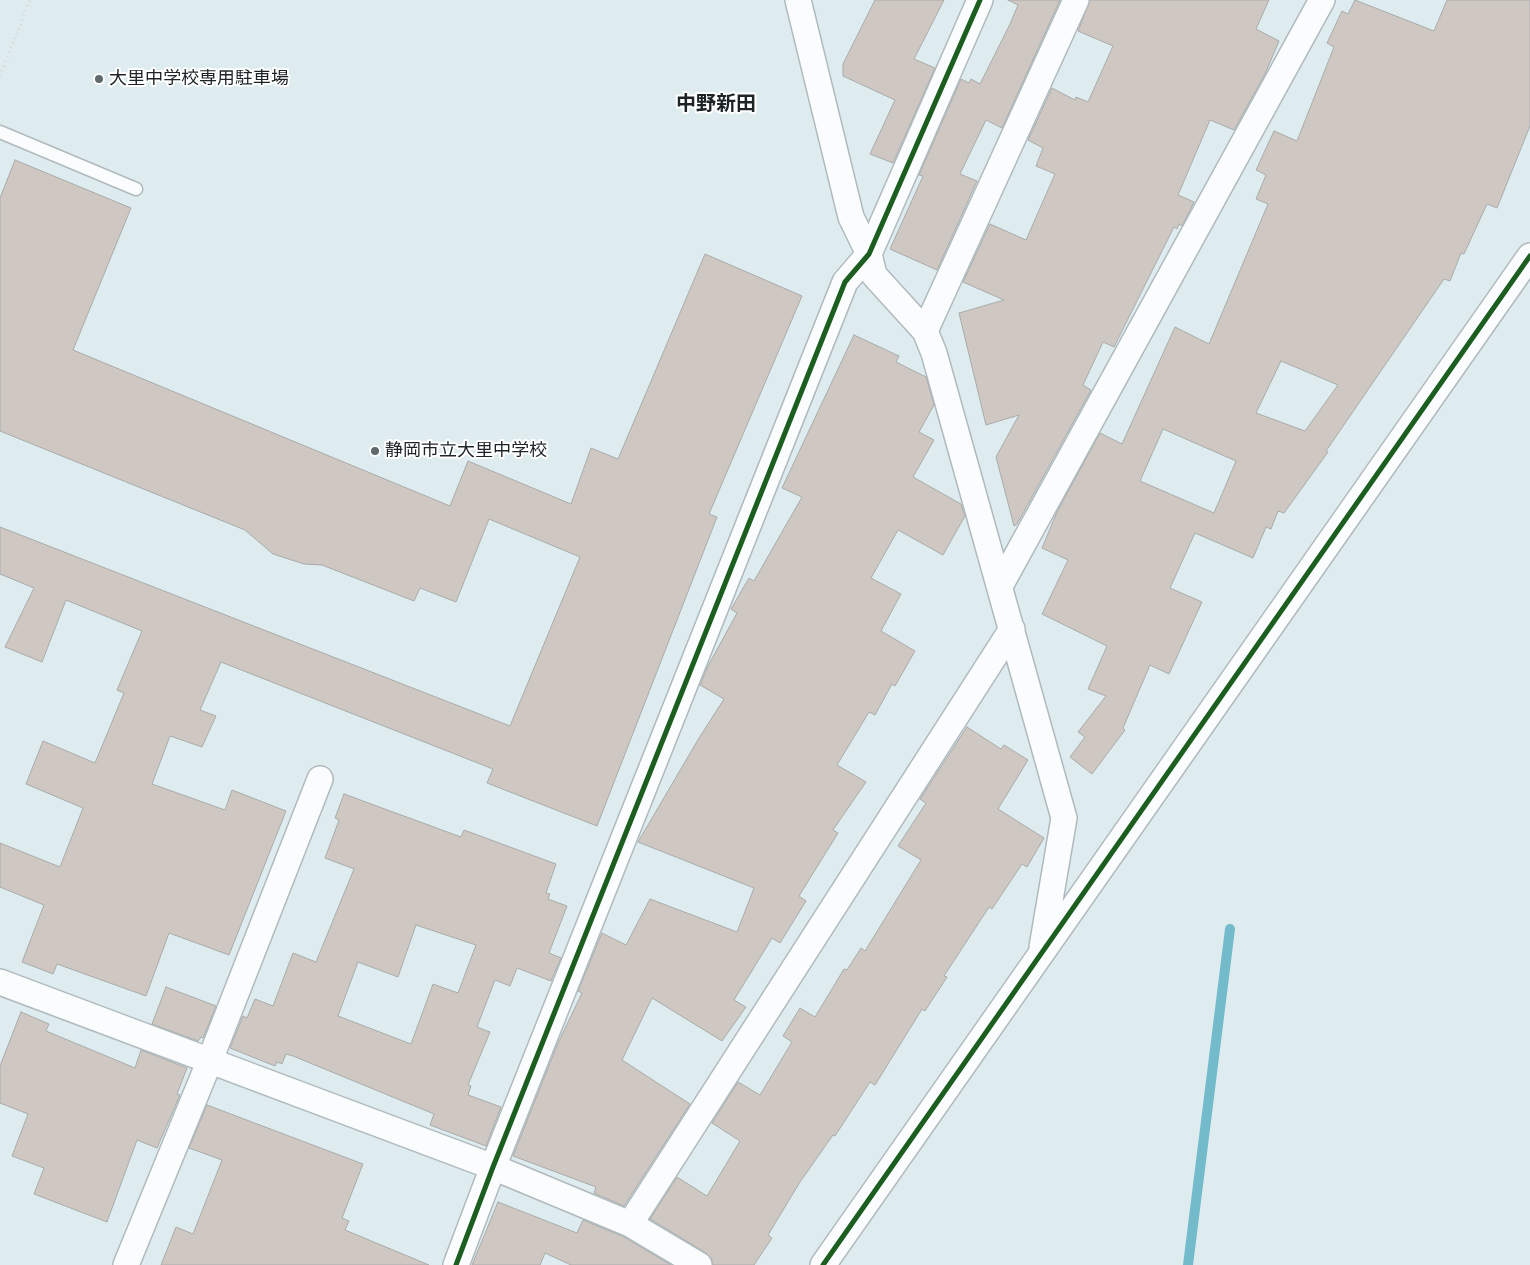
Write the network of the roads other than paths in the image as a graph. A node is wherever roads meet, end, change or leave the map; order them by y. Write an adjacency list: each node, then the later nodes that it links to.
1 (780, 0): 5 (street)
2 (980, 0): 8 (street)
3 (1076, 0): 10 (street)
4 (1322, 0): 11 (street)
5 (800, 8): 8 (street)
6 (0, 132): 7 (lane)
7 (136, 189)
8 (869, 254): 10 (street); 17 (street)
9 (1530, 256): 14 (street)
10 (925, 331): 11 (street)
11 (1000, 586): 12 (street)
12 (1012, 629): 14 (street); 18 (street)
13 (320, 780): 16 (street)
14 (1041, 955): 22 (street)
15 (0, 982): 16 (street)
16 (210, 1060): 17 (street); 19 (street)
17 (493, 1167): 18 (street); 20 (street)
18 (630, 1224): 21 (street)
19 (126, 1265)
20 (456, 1265)
21 (699, 1265)
22 (823, 1265)

